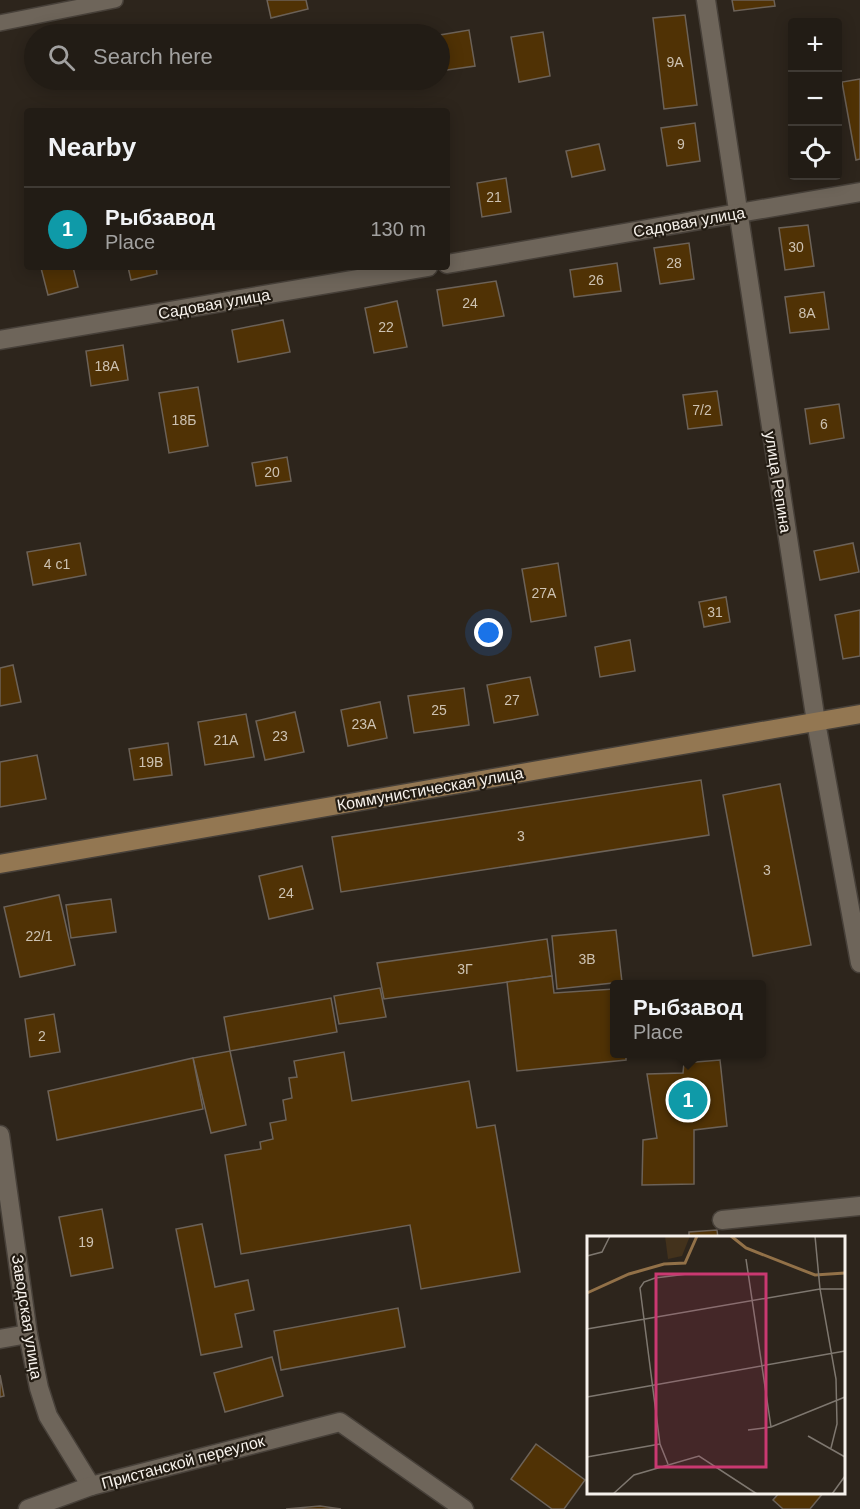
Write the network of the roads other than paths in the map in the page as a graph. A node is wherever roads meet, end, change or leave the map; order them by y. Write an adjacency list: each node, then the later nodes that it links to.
1 (115, 0): 3 (lane)
2 (706, 0): 5 (street, улица Репина)
3 (0, 24)
4 (860, 192): 5 (street, Садовая улица)
5 (737, 214): 6 (street, Садовая улица); 10 (street, улица Репина)
6 (450, 263)
7 (410, 270): 8 (street, Садовая улица)
8 (0, 340)
9 (860, 714): 10 (street, Коммунистическая улица)
10 (816, 722): 11 (street, Коммунистическая улица); 12 (street, улица Репина)
11 (0, 864)
12 (860, 963)
13 (0, 1135): 16 (street, Заводская улица)
14 (860, 1206): 15 (street)
15 (722, 1220)
16 (28, 1334): 17 (street); 18 (street, Заводская улица)
17 (0, 1339)
18 (91, 1486): 19 (street, Пристанской переулок); 20 (street, Пристанской переулок)
19 (28, 1509)
20 (464, 1509)

